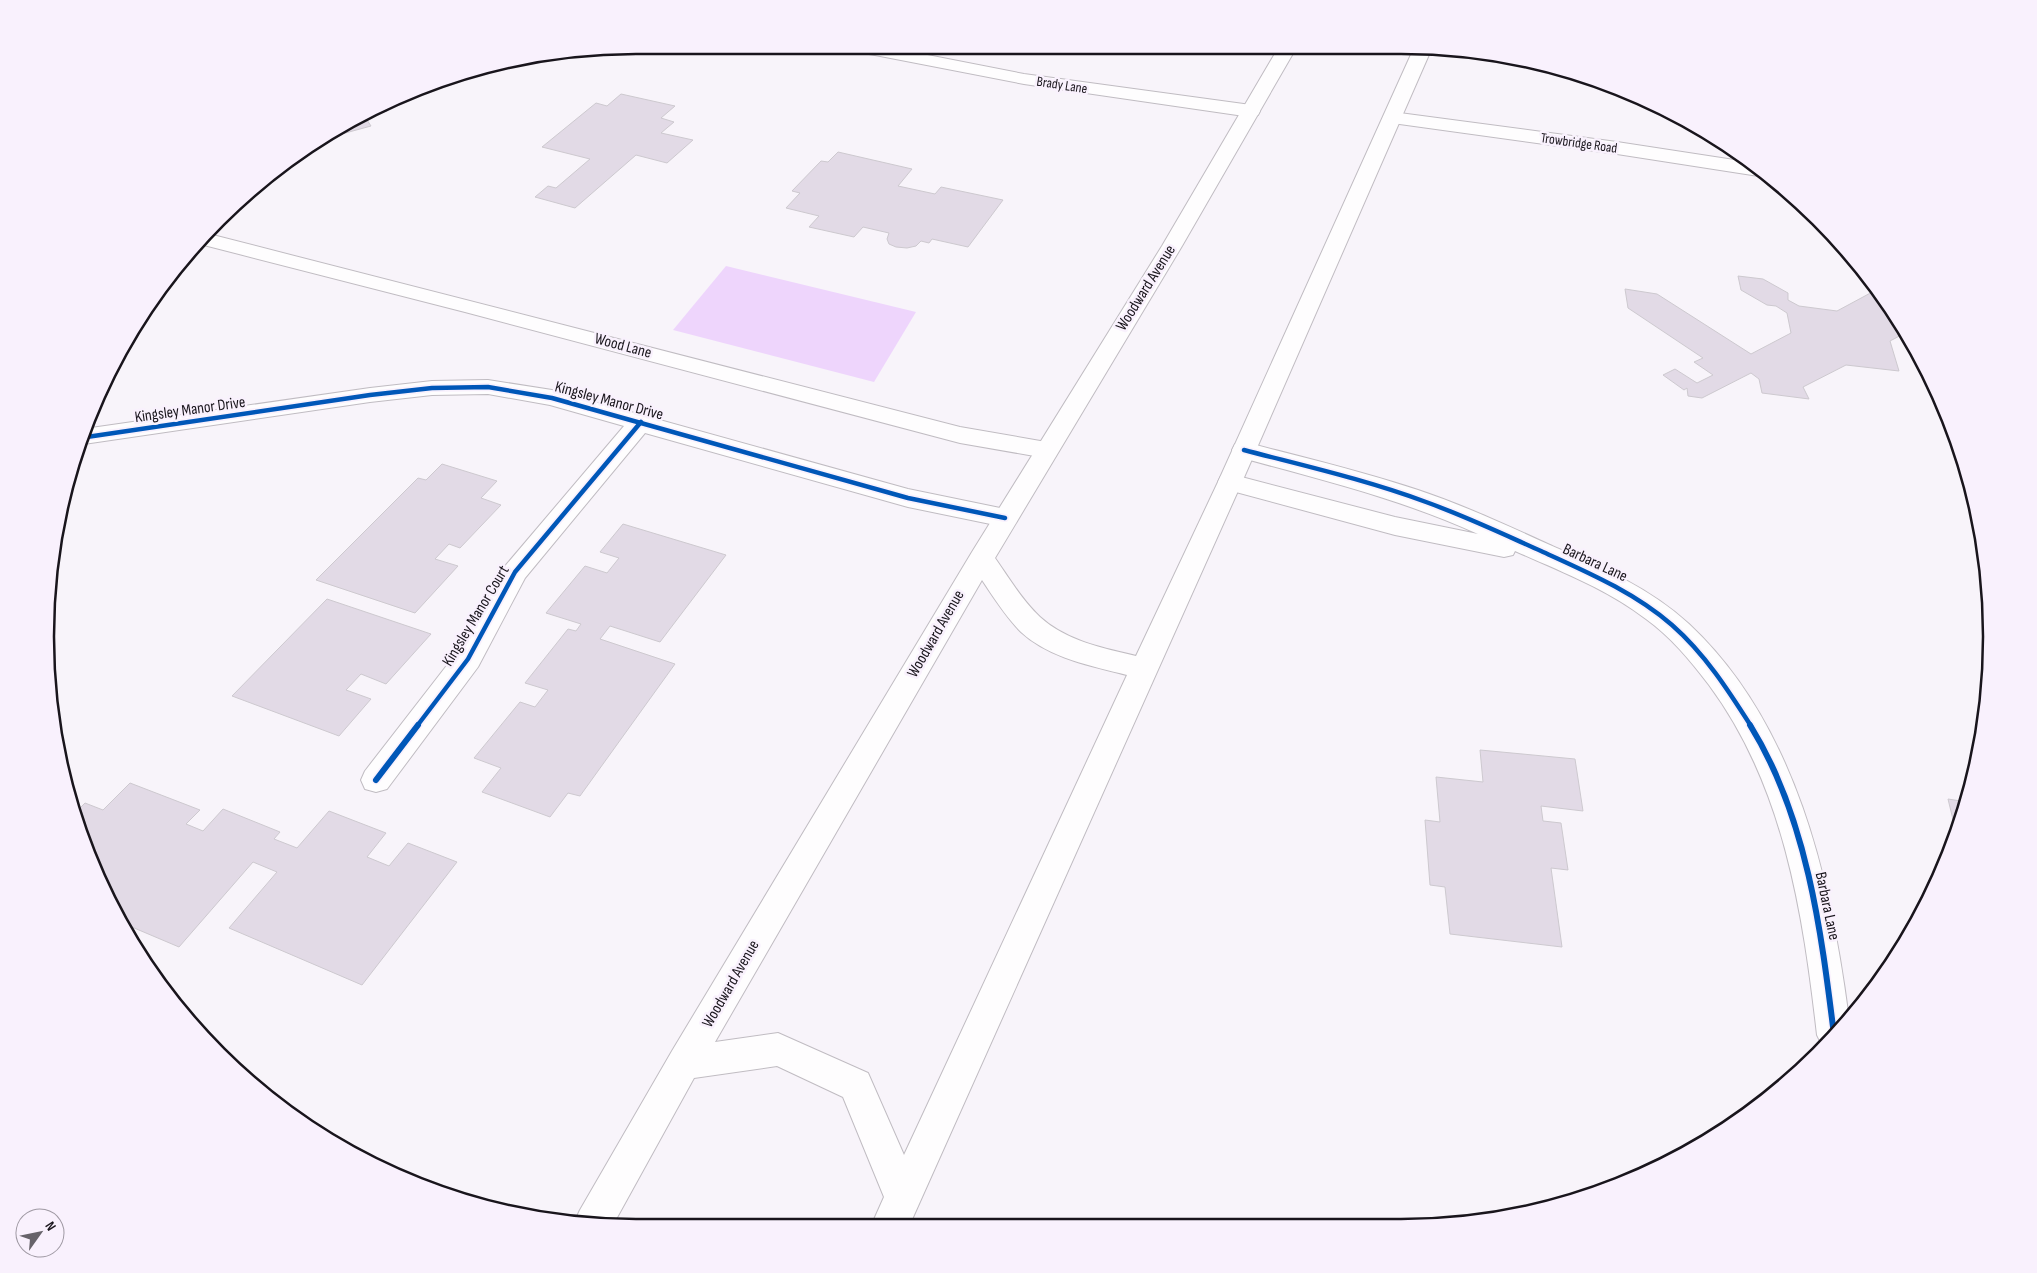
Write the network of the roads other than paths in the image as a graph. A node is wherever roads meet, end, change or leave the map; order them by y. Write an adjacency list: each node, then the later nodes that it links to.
1 (896, 54): 4 (street, Brady Lane)
2 (1284, 54): 4 (street, Woodward Avenue)
3 (1420, 55): 5 (street)
4 (1251, 111): 10 (street, Woodward Avenue)
5 (1392, 118): 6 (street, Trowbridge Road); 11 (street)
6 (1747, 168)
7 (209, 240): 10 (street, Wood Lane)
8 (641, 422): 9 (street, Kingsley Manor Drive); 13 (street, Kingsley Manor Drive); 17 (street, Kingsley Manor Court)
9 (89, 437)
10 (1046, 450): 13 (street, Woodward Avenue)
11 (1244, 450): 12 (street); 15 (street, Barbara Lane)
12 (1230, 482): 15 (street, Barbara Lane); 16 (street)
13 (1005, 518): 14 (street, Woodward Avenue)
14 (981, 559): 16 (street); 19 (street, Woodward Avenue)
15 (1560, 560): 18 (street, Barbara Lane)
16 (1144, 669): 20 (street)
17 (376, 780)
18 (1833, 1027)
19 (684, 1063): 20 (street); 21 (street, Woodward Avenue)
20 (897, 1210)
21 (596, 1218)

